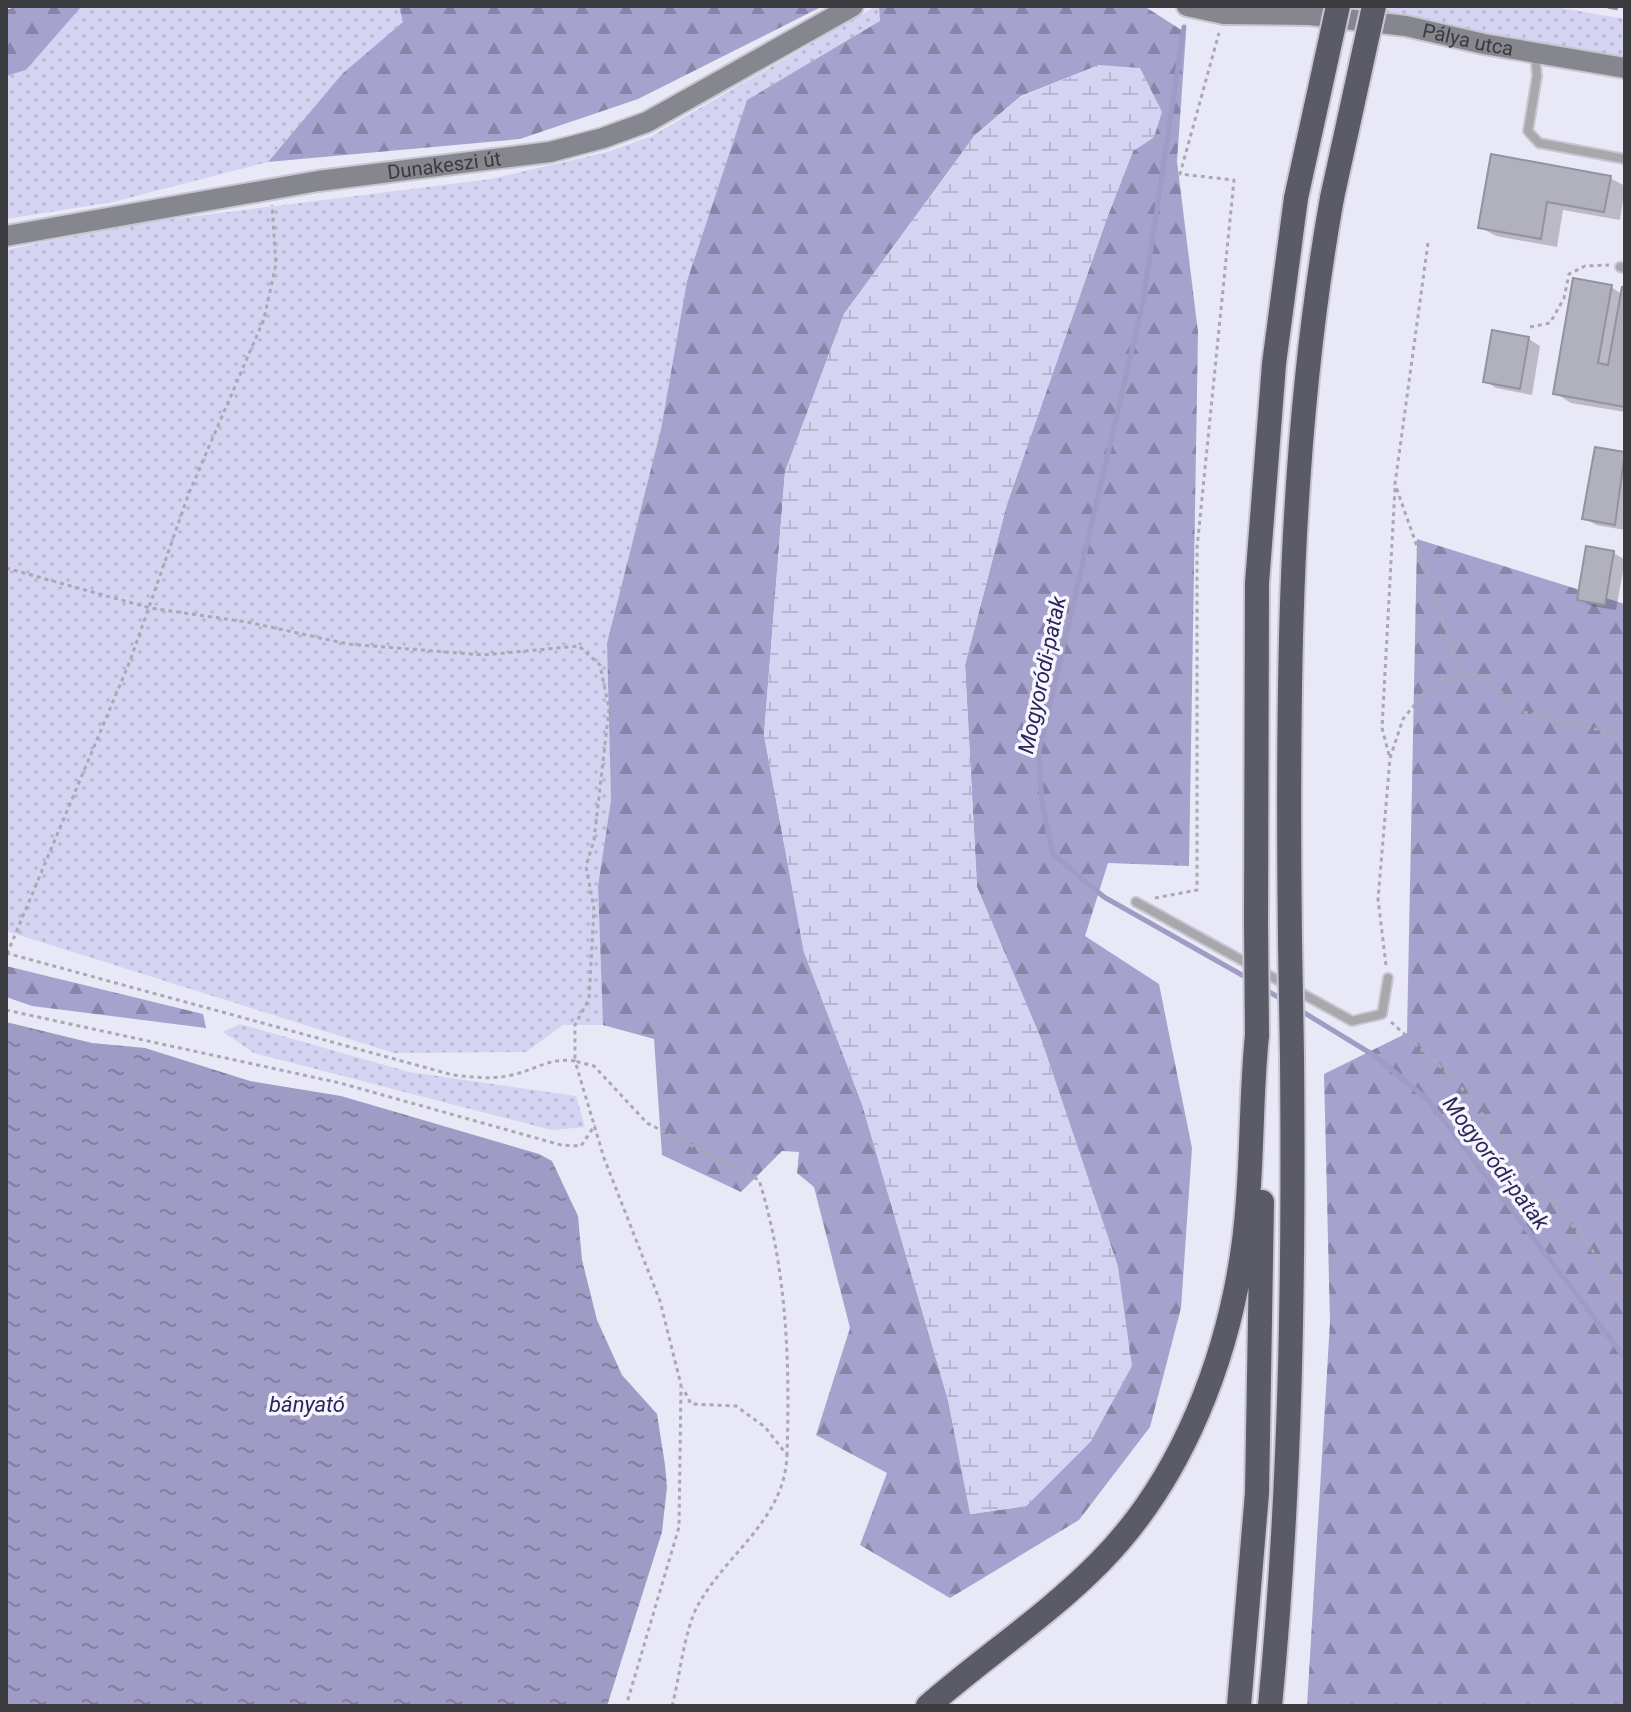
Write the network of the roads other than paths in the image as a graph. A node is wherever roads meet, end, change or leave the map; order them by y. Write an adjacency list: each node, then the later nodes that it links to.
1 (853, 6): 9 (street, Dunakeszi út)
2 (1187, 6): 5 (street, Pálya utca)
3 (1338, 6): 12 (highway, bridge)
4 (1374, 6): 15 (highway, bridge)
5 (1301, 10): 6 (street, Pálya utca)
6 (1534, 53): 7 (street, Pálya utca); 8 (lane)
7 (1625, 68)
8 (1625, 159)
9 (6, 236)
10 (1136, 902): 11 (lane)
11 (1388, 978)
12 (1257, 1035): 13 (highway); 14 (highway)
13 (928, 1706)
14 (1239, 1706)
15 (1270, 1706)

